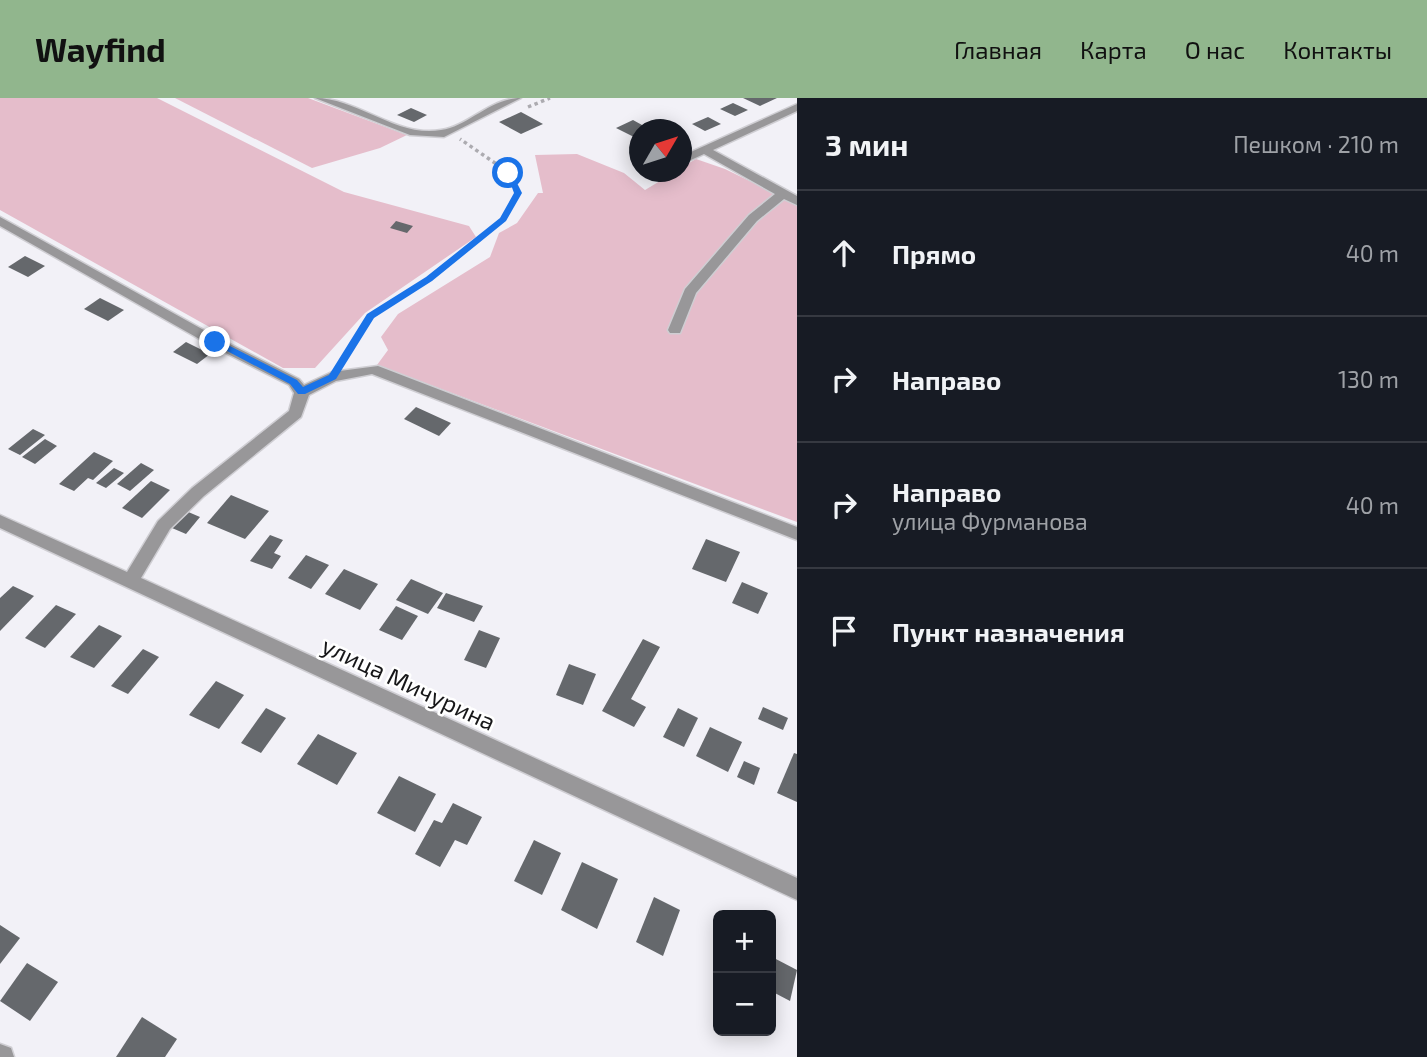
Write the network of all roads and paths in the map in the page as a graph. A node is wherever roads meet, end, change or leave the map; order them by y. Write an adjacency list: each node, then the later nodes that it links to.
1 (320, 98): 4 (street)
2 (516, 98): 4 (street)
3 (797, 107): 5 (street)
4 (451, 132): 11 (path)
5 (706, 151): 6 (street); 7 (street)
6 (692, 156)
7 (782, 195): 8 (street); 10 (street)
8 (797, 201)
9 (0, 221): 12 (street)
10 (675, 330)
11 (332, 377): 12 (street); 14 (street)
12 (302, 392): 15 (street)
13 (0, 521): 15 (street, улица Мичурина)
14 (797, 534)
15 (130, 582): 16 (street, улица Мичурина)
16 (797, 889)

